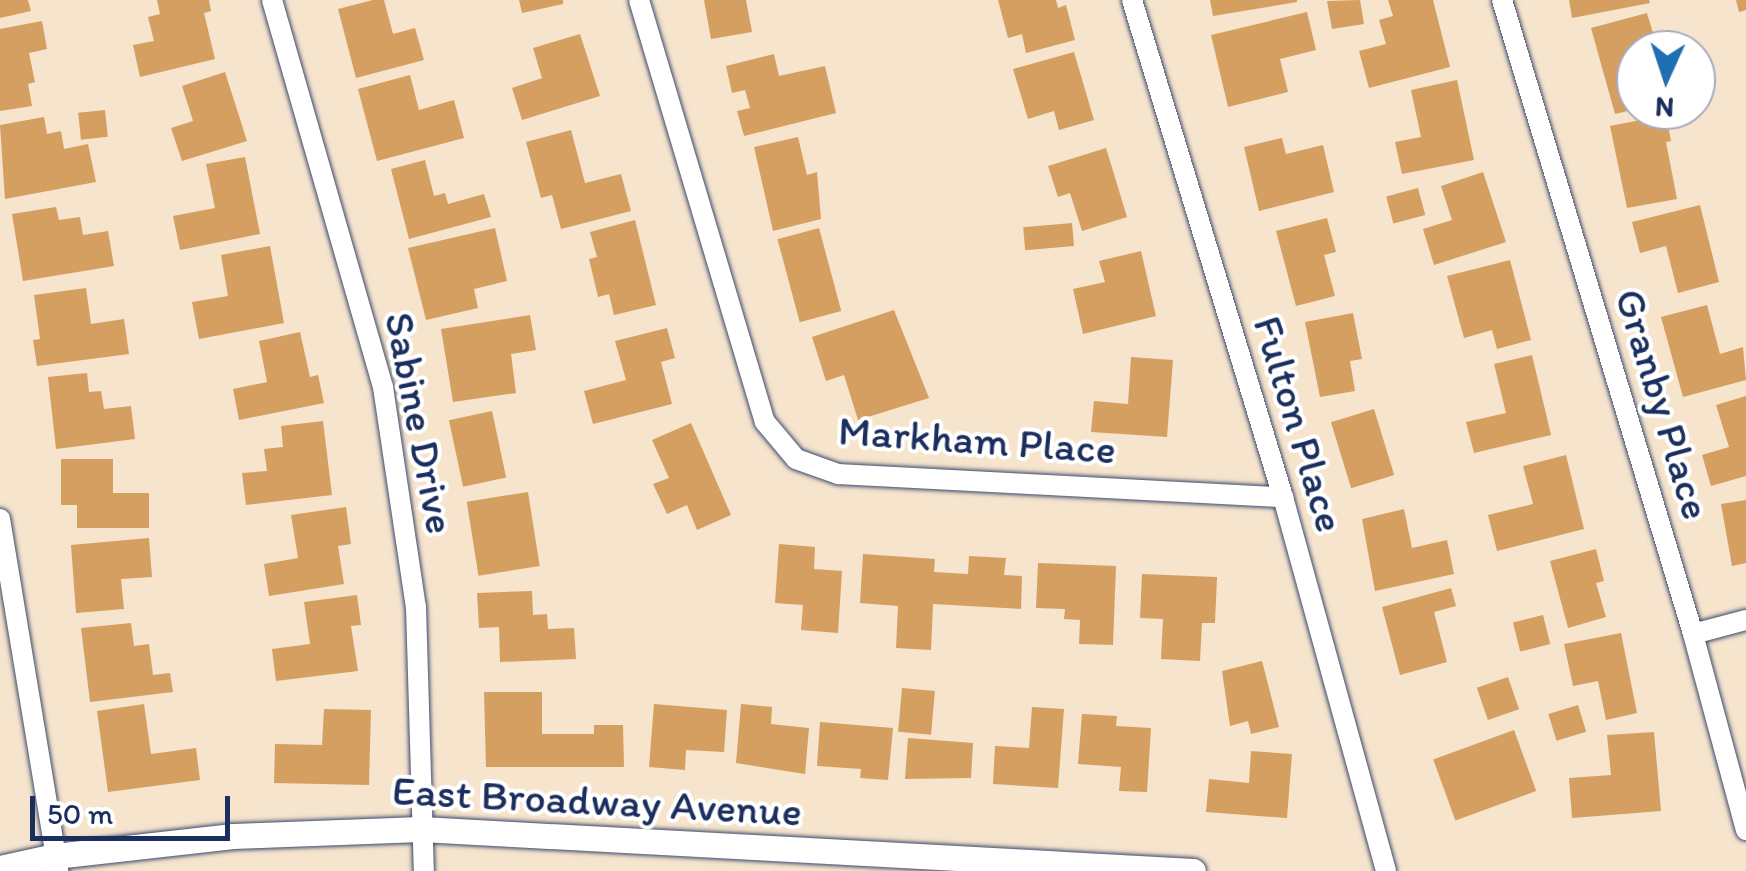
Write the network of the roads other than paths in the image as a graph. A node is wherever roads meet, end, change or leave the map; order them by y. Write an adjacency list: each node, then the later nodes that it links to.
1 (272, 0): 9 (street, Sabine Drive)
2 (639, 0): 5 (street, Markham Place)
3 (1132, 0): 5 (street, Fulton Place)
4 (1502, 0): 8 (street, Granby Place)
5 (1283, 497): 15 (street, Fulton Place)
6 (0, 519): 11 (street)
7 (1746, 620): 8 (street)
8 (1693, 634): 10 (street, Granby Place)
9 (421, 829): 11 (street, East Broadway Avenue); 13 (street, Sabine Drive); 14 (street, East Broadway Avenue)
10 (1746, 830)
11 (56, 864): 12 (street, East Broadway Avenue)
12 (0, 868)
13 (424, 871)
14 (1192, 871)
15 (1386, 871)

